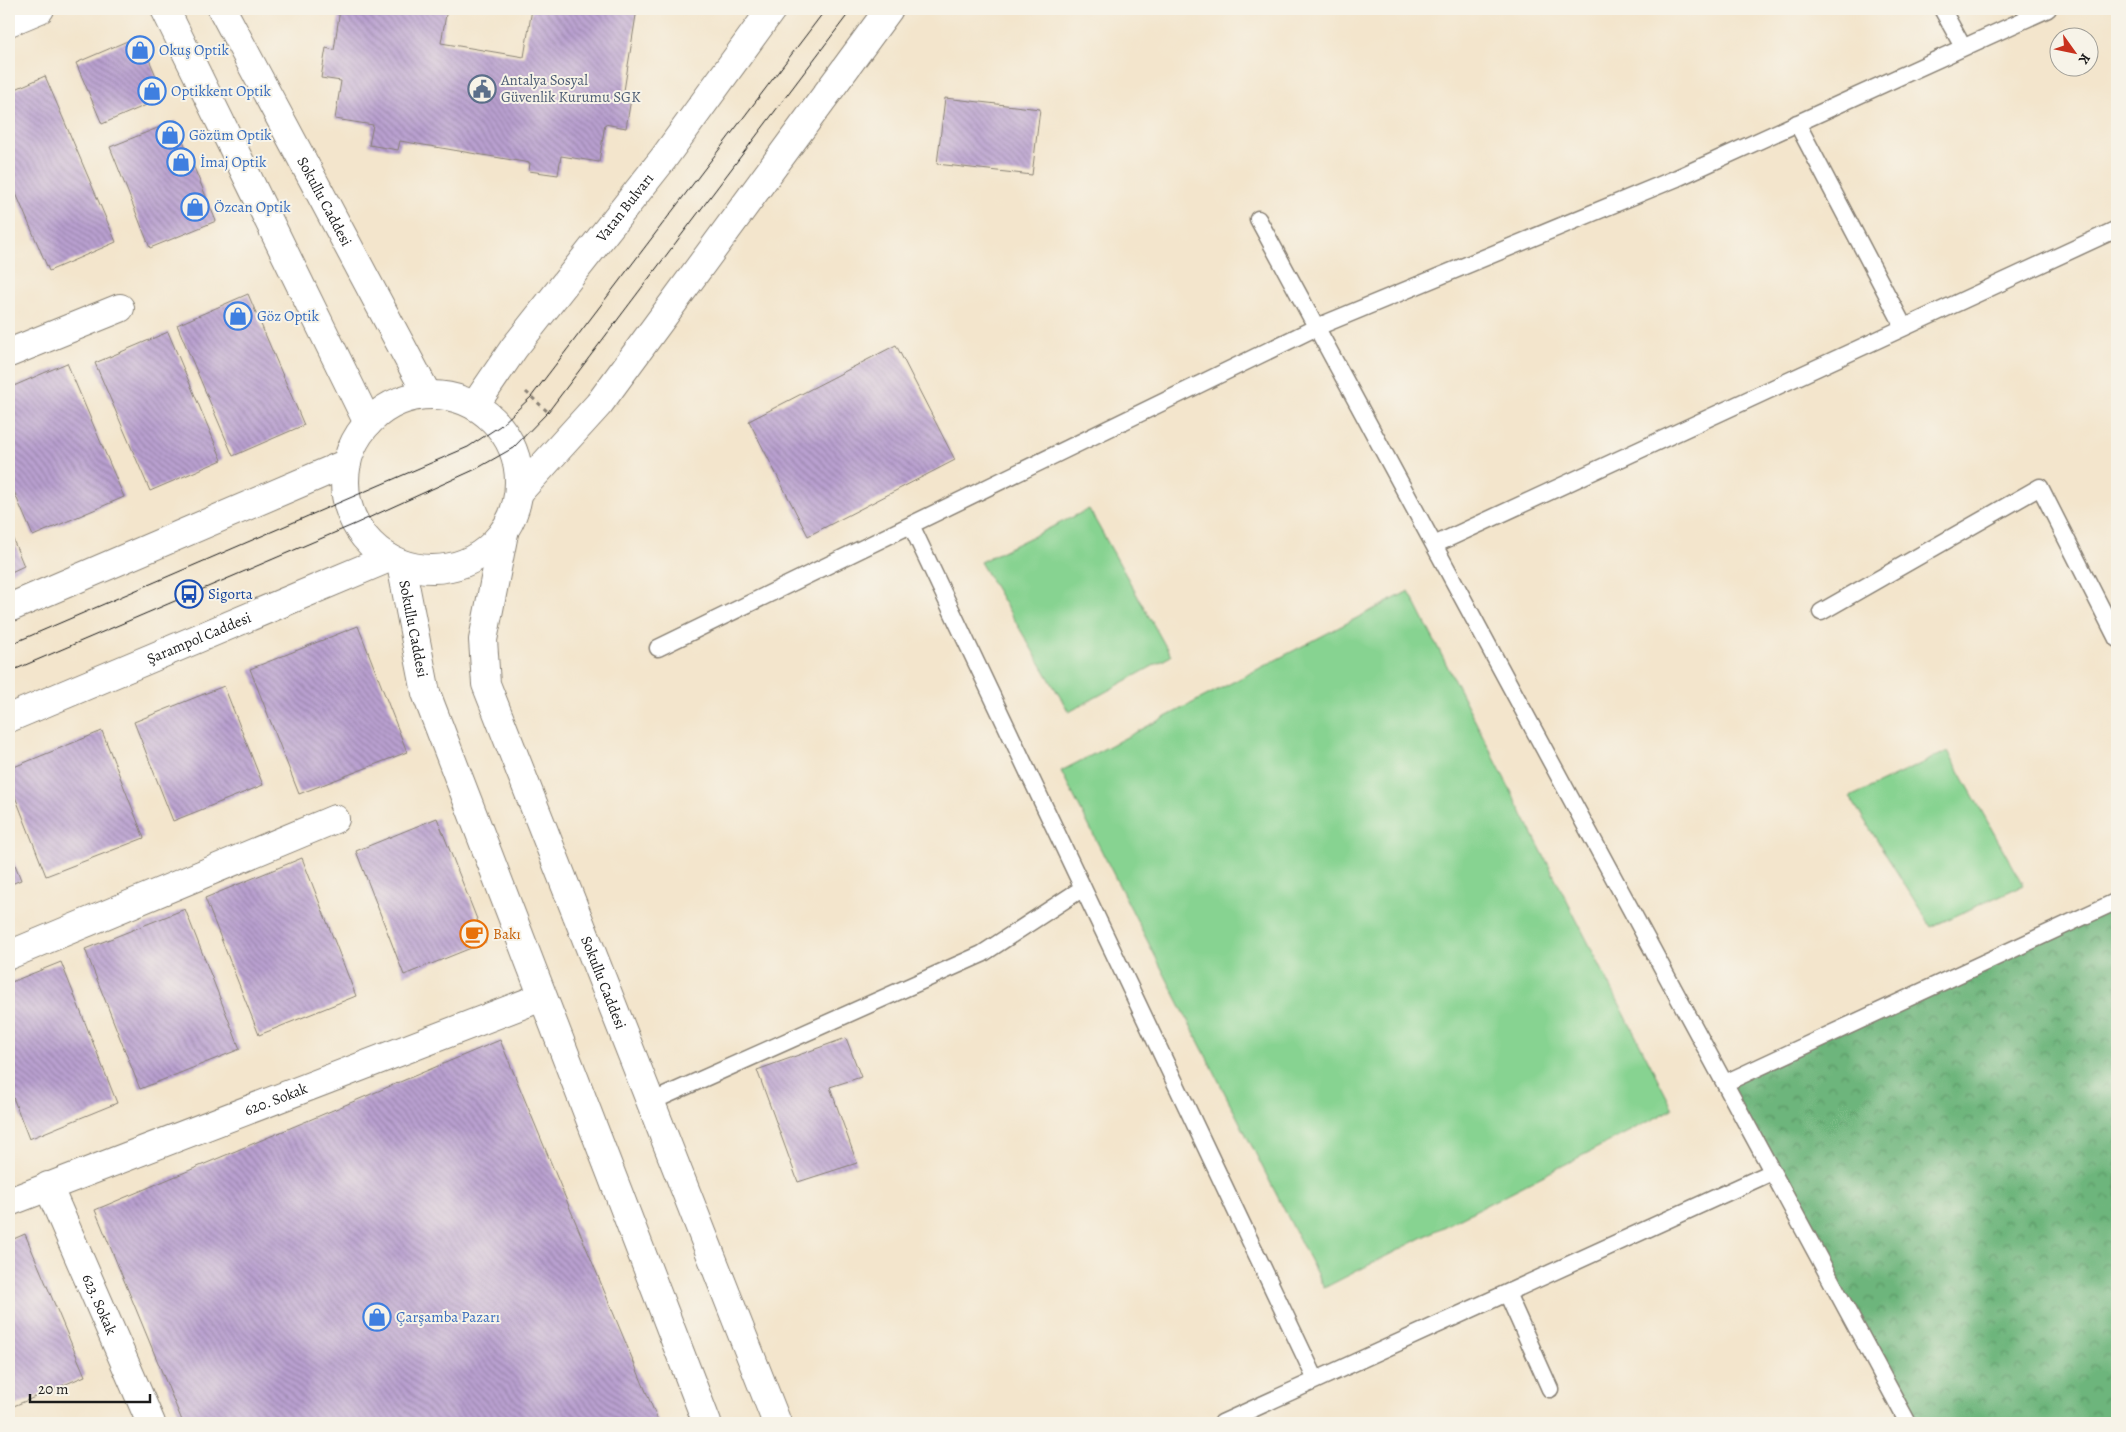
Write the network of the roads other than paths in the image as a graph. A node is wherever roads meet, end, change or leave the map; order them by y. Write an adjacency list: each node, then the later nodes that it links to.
1 (40, 9): 8 (main road)
2 (165, 9): 19 (main road)
3 (222, 9): 17 (main road, Sokullu Caddesi)
4 (772, 9): 18 (main road, Vatan Bulvarı)
5 (889, 9): 21 (main road)
6 (1942, 9): 9 (lane)
7 (2048, 9): 9 (lane)
8 (9, 22)
9 (1962, 47): 10 (lane)
10 (1797, 123): 14 (lane); 15 (lane)
11 (1258, 219): 14 (lane)
12 (2117, 229): 15 (lane)
13 (120, 308): 16 (main road)
14 (1317, 327): 22 (lane); 24 (lane)
15 (1904, 327): 24 (lane)
16 (9, 353)
17 (427, 394): 18 (main road); 19 (main road)
18 (475, 405): 21 (main road)
19 (368, 423): 20 (main road)
20 (347, 463): 25 (main road); 26 (main road)
21 (519, 492): 23 (main road)
22 (911, 525): 29 (lane); 32 (lane)
23 (504, 532): 25 (main road); 37 (main road, Sokullu Caddesi)
24 (1434, 544): 36 (lane)
25 (395, 561): 30 (main road, Şarampol Caddesi); 35 (main road, Sokullu Caddesi)
26 (9, 608)
27 (1821, 612): 28 (lane)
28 (2117, 639)
29 (658, 648)
30 (9, 718)
31 (335, 819): 34 (main road)
32 (1083, 888): 37 (lane); 42 (lane)
33 (2117, 901): 36 (lane)
34 (9, 955)
35 (542, 997): 39 (main road, 620. Sokak); 45 (main road, Sokullu Caddesi)
36 (1724, 1082): 38 (lane)
37 (651, 1102): 46 (main road, Sokullu Caddesi)
38 (1772, 1172): 41 (lane); 48 (lane)
39 (48, 1186): 40 (main road, 620. Sokak); 44 (main road, 623. Sokak)
40 (9, 1202)
41 (1507, 1293): 42 (lane); 43 (lane)
42 (1316, 1380): 47 (lane)
43 (1550, 1389)
44 (150, 1423)
45 (707, 1423)
46 (778, 1423)
47 (1222, 1423)
48 (1908, 1423)

